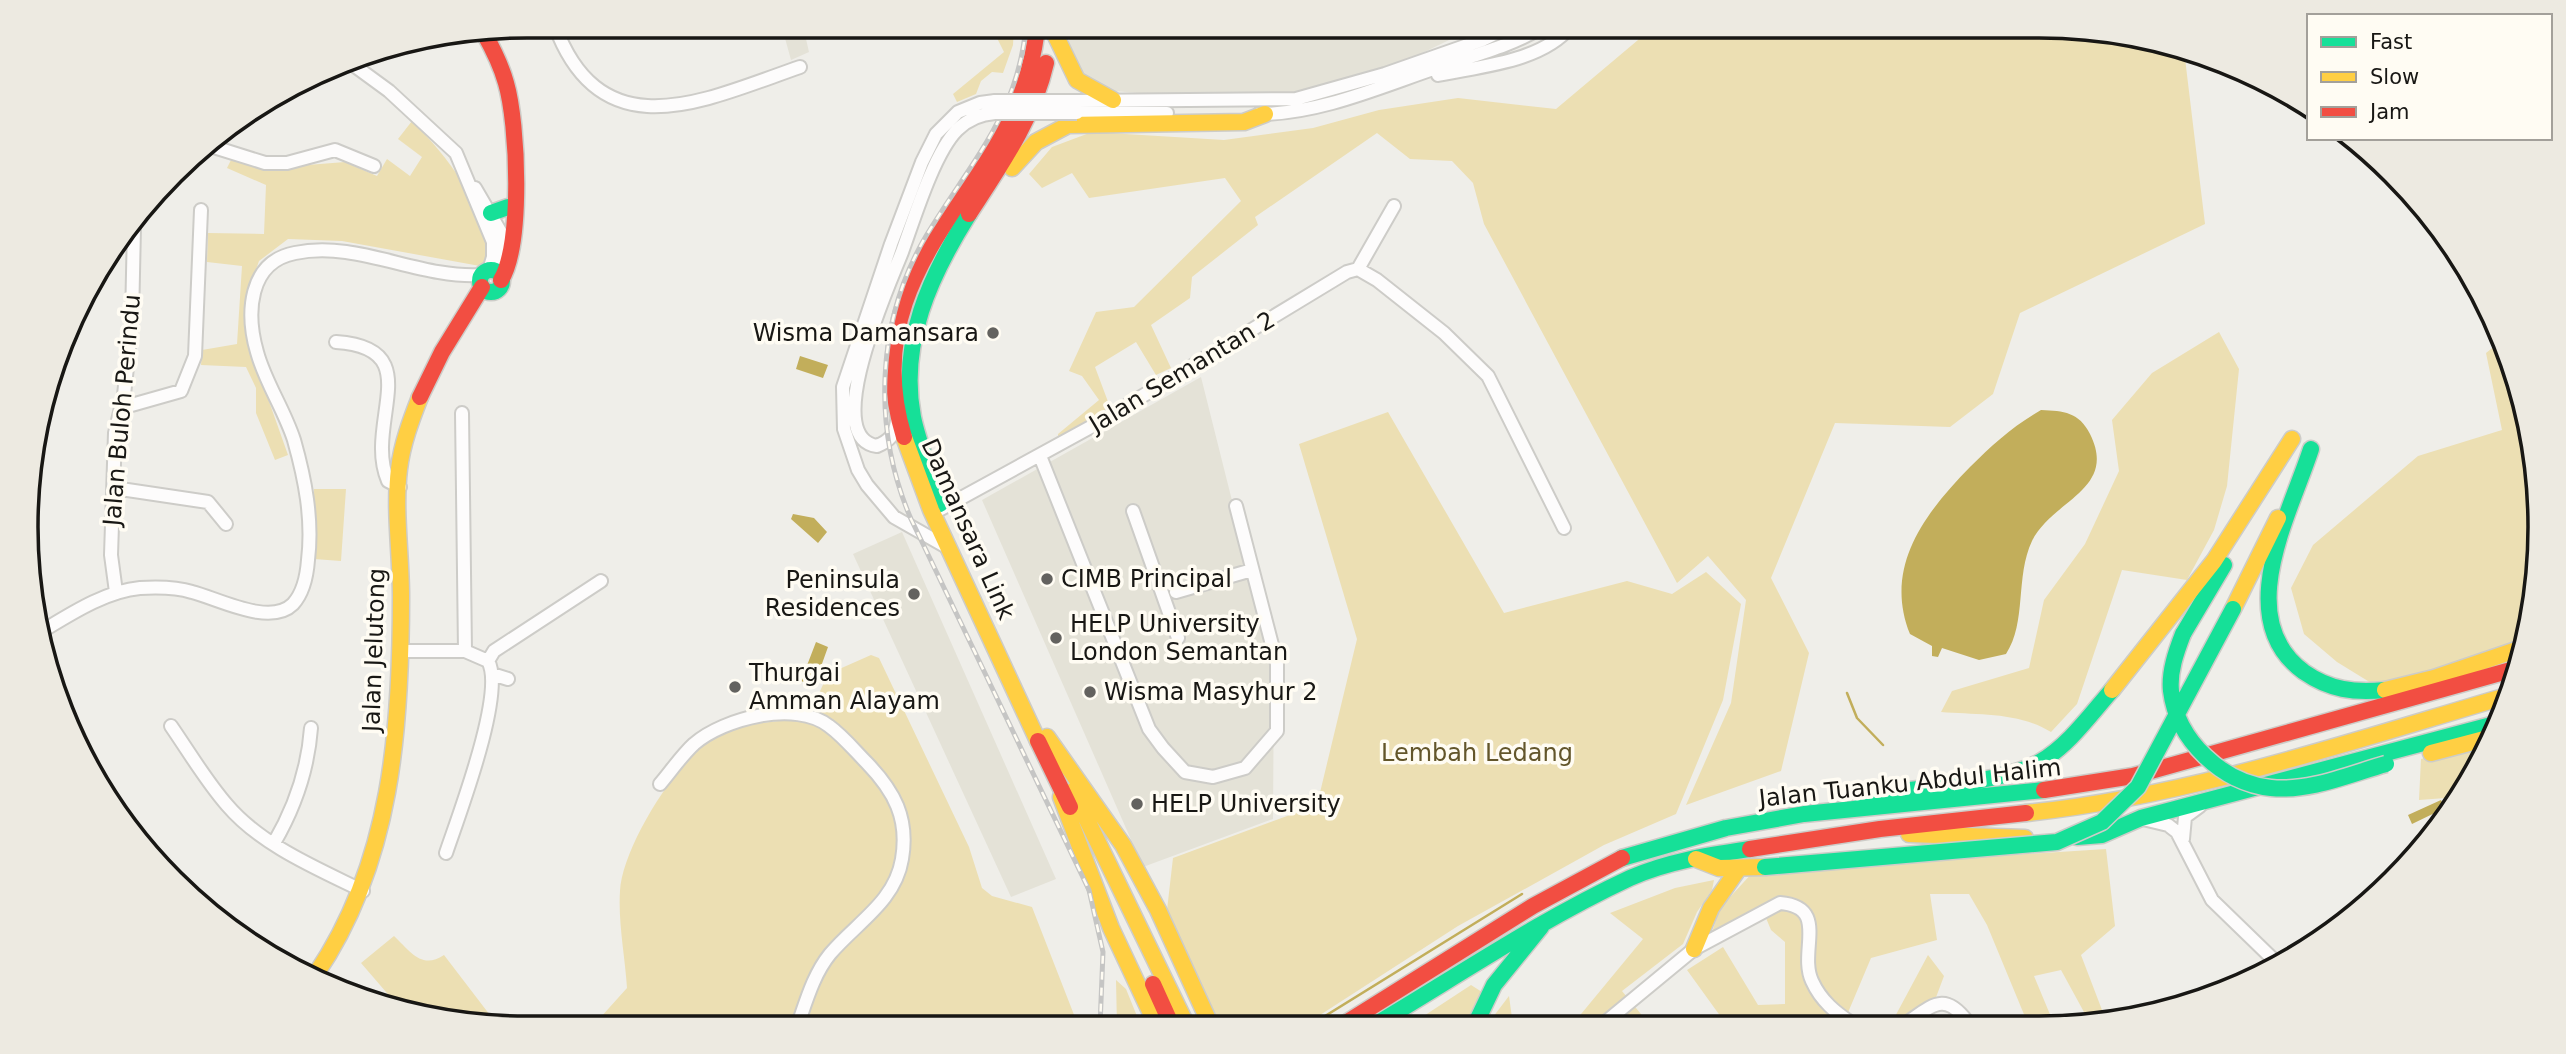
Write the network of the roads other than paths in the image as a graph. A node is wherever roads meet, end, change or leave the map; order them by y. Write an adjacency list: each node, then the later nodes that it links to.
1 (561, 38): 9 (street)
2 (1035, 38): 30 (main road, Damansara Link)
3 (1048, 38): 24 (main road, Damansara Link)
4 (1056, 38): 12 (main road)
5 (1482, 38): 12 (street)
6 (1520, 38): 11 (street)
7 (1556, 38): 11 (street)
8 (489, 41): 13 (main road, Jalan Jelutong)
9 (800, 67)
10 (358, 69): 19 (street)
11 (1383, 86): 16 (street)
12 (1113, 100): 15 (street)
13 (511, 106): 21 (main road, Jalan Jelutong); 28 (main road, Jalan Jelutong)
14 (995, 107): 15 (street, bridge); 30 (street); 42 (street)
15 (1077, 107): 16 (street)
16 (1265, 114): 24 (main road)
17 (219, 149): 18 (street)
18 (374, 166)
19 (470, 183): 23 (street); 28 (street)
20 (1394, 206): 27 (street)
21 (508, 207): 23 (main road); 26 (main road, Jalan Jelutong)
22 (201, 210): 31 (street)
23 (491, 213): 26 (street)
24 (956, 233): 38 (main road, Damansara Link)
25 (134, 238): 31 (street, Jalan Buloh Perindu)
26 (504, 243): 28 (main road, Jalan Jelutong)
27 (1358, 269): 34 (street, Jalan Semantan 2); 41 (street)
28 (490, 280): 35 (main road, Jalan Jelutong); 46 (street)
29 (336, 342): 35 (street)
30 (895, 401): 42 (main road, Damansara Link)
31 (121, 408): 36 (street, Jalan Buloh Perindu)
32 (462, 413): 51 (street)
33 (2292, 439): 43 (main road)
34 (1040, 456): 38 (street, Jalan Semantan 2); 44 (street)
35 (400, 487): 50 (main road, Jalan Jelutong)
36 (114, 488): 40 (street); 46 (street, Jalan Buloh Perindu)
37 (1236, 506): 44 (street)
38 (941, 509): 61 (main road, Damansara Link)
39 (1133, 511): 49 (street)
40 (226, 524)
41 (1564, 528)
42 (948, 548): 61 (main road, Damansara Link)
43 (2222, 559): 62 (main road, bridge); 70 (main road)
44 (1252, 570): 47 (street)
45 (601, 581): 53 (street)
46 (116, 592): 48 (street)
47 (1176, 592)
48 (49, 628)
49 (1178, 638)
50 (400, 651): 51 (street); 73 (main road, Jalan Jelutong)
51 (465, 651): 53 (street)
52 (2511, 651): 72 (main road, bridge)
53 (488, 661): 55 (street)
54 (2506, 671): 70 (main road, Jalan Tuanku Abdul Halim)
55 (492, 674): 56 (street); 69 (street)
56 (508, 679)
57 (2496, 699): 66 (main road, Jalan Tuanku Abdul Halim)
58 (171, 726): 68 (street)
59 (311, 727): 68 (street)
60 (2484, 727): 64 (main road)
61 (1042, 739): 79 (main road); 80 (main road); 81 (main road); 82 (main road)
62 (2478, 741)
63 (660, 784): 78 (street)
64 (2206, 802): 65 (main road); 67 (street)
65 (2141, 818): 66 (main road); 67 (street)
66 (1880, 830): 71 (main road, Jalan Tuanku Abdul Halim)
67 (2183, 839): 76 (street)
68 (274, 843): 73 (street)
69 (446, 853)
70 (1622, 858): 83 (main road, Jalan Tuanku Abdul Halim)
71 (1693, 858): 72 (main road); 74 (main road, Jalan Tuanku Abdul Halim)
72 (1739, 868): 75 (main road)
73 (363, 891): 77 (main road, Jalan Jelutong)
74 (1543, 925): 84 (main road, Jalan Tuanku Abdul Halim); 85 (main road)
75 (1694, 949): 86 (street); 87 (street)
76 (2270, 957)
77 (319, 969)
78 (801, 1016)
79 (1152, 1016)
80 (1168, 1016)
81 (1182, 1016)
82 (1206, 1016)
83 (1358, 1016)
84 (1392, 1016)
85 (1479, 1016)
86 (1613, 1016)
87 (1843, 1016)
88 (1917, 1016): 89 (street)
89 (1962, 1016)

